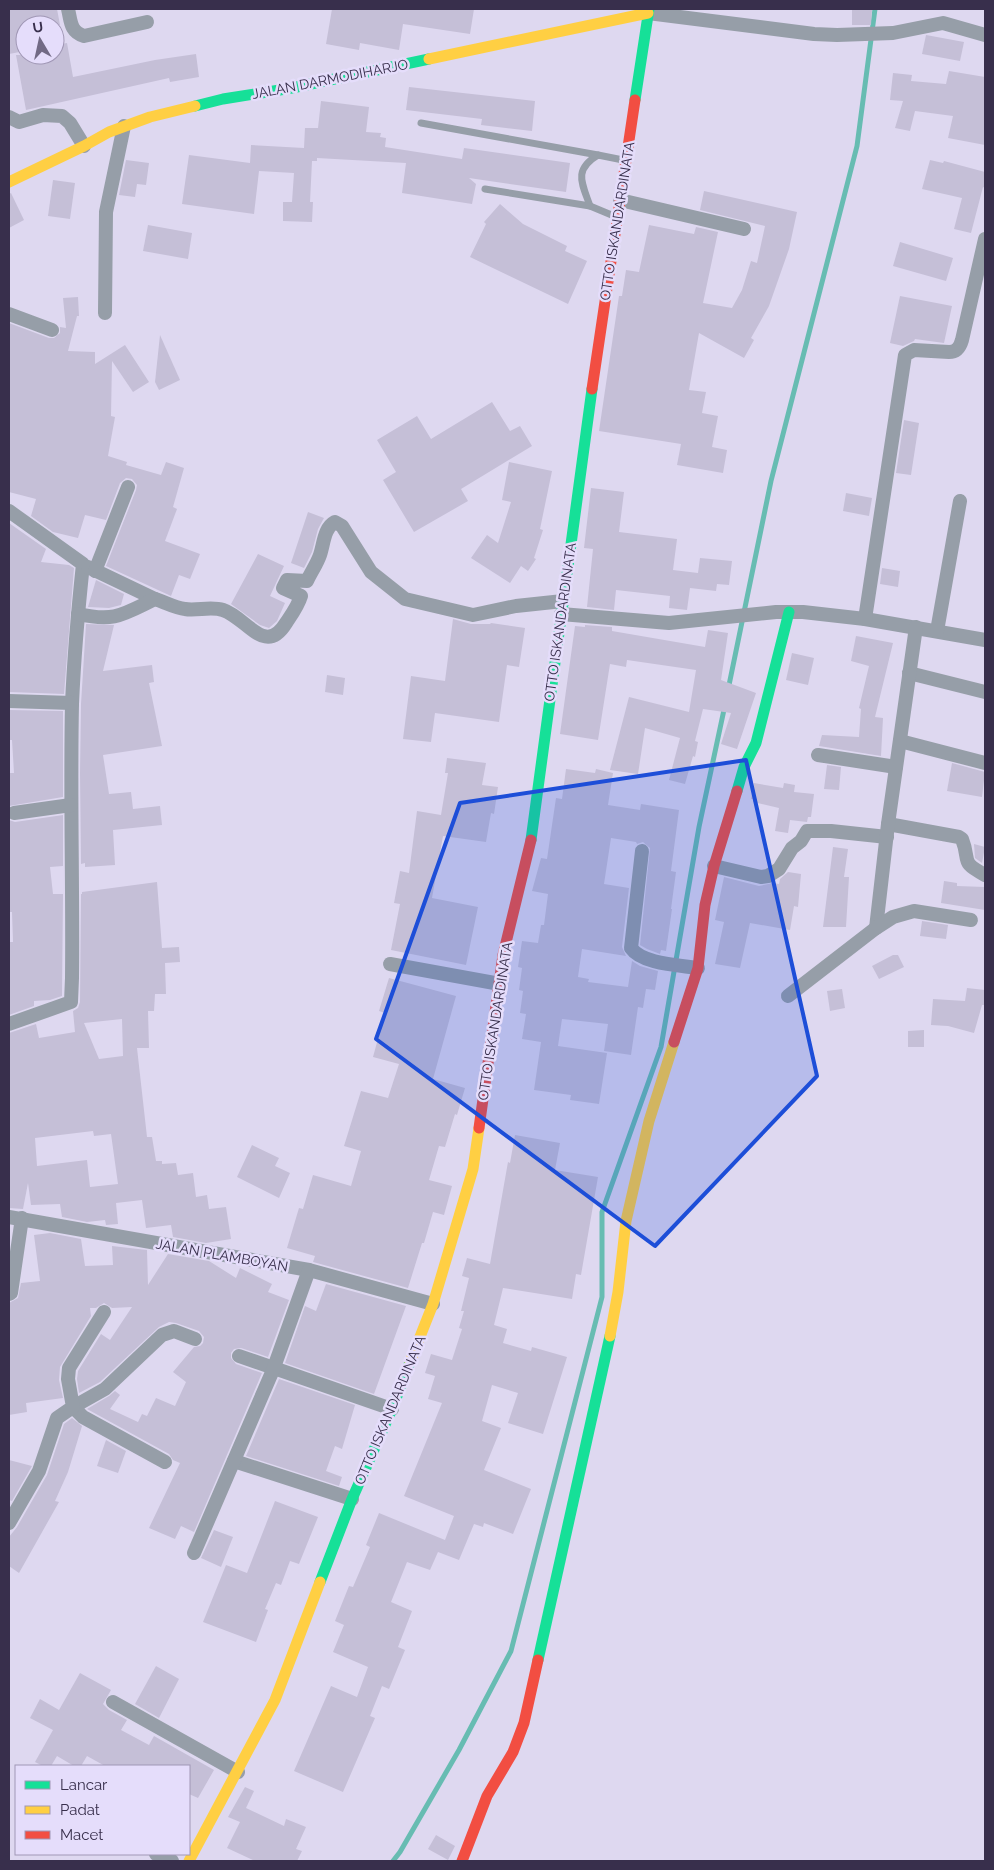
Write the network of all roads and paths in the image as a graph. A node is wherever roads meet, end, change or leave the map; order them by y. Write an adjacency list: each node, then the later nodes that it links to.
1 (68, 9): 3 (street)
2 (648, 11): 4 (street); 7 (street, JALAN DARMODIHARJO); 10 (street, OTTO ISKANDARDINATA)
3 (148, 22)
4 (985, 35)
5 (9, 117): 8 (street)
6 (421, 123): 9 (lane)
7 (124, 126): 8 (street, JALAN DARMODIHARJO); 18 (street)
8 (84, 146): 11 (street, JALAN DARMODIHARJO)
9 (598, 155): 10 (lane); 14 (lane)
10 (626, 161): 13 (street, OTTO ISKANDARDINATA)
11 (9, 182)
12 (485, 189): 14 (lane)
13 (620, 200): 15 (street, OTTO ISKANDARDINATA); 16 (street)
14 (590, 206): 15 (lane)
15 (617, 217): 27 (street, OTTO ISKANDARDINATA)
16 (744, 230)
17 (985, 239): 30 (street)
18 (105, 313)
19 (9, 314): 20 (street)
20 (52, 330)
21 (128, 487): 25 (street)
22 (960, 500): 32 (street)
23 (9, 511): 24 (street)
24 (83, 564): 25 (street); 29 (street)
25 (95, 571): 26 (street)
26 (155, 599): 27 (street); 29 (street)
27 (562, 608): 28 (street); 52 (street, OTTO ISKANDARDINATA)
28 (783, 612): 30 (street); 46 (street)
29 (78, 614): 37 (street)
30 (865, 619): 31 (street)
31 (916, 627): 32 (street); 34 (street)
32 (937, 631): 33 (street)
33 (985, 640)
34 (909, 672): 35 (street); 38 (street)
35 (985, 692)
36 (9, 701): 37 (street)
37 (72, 703): 42 (street)
38 (900, 741): 40 (street); 41 (street)
39 (818, 755): 41 (street)
40 (985, 763)
41 (896, 767): 44 (street)
42 (71, 805): 43 (street); 54 (street)
43 (14, 813)
44 (888, 831): 46 (street); 47 (street); 49 (street)
45 (642, 851): 51 (street)
46 (714, 866): 51 (street)
47 (985, 875)
48 (971, 920): 49 (street)
49 (876, 928): 53 (street)
50 (390, 964): 52 (street)
51 (698, 968): 75 (street)
52 (500, 984): 58 (street, OTTO ISKANDARDINATA)
53 (788, 996)
54 (9, 1024)
55 (15, 1218): 56 (street, JALAN PLAMBOYAN); 57 (street)
56 (309, 1270): 58 (street, JALAN PLAMBOYAN); 62 (street)
57 (9, 1294)
58 (433, 1304): 64 (street, OTTO ISKANDARDINATA)
59 (104, 1312): 63 (street)
60 (195, 1340): 63 (street)
61 (239, 1356): 62 (street)
62 (273, 1370): 64 (street); 66 (street)
63 (73, 1407): 65 (street); 68 (street)
64 (392, 1409): 67 (street, OTTO ISKANDARDINATA)
65 (165, 1462)
66 (234, 1462): 67 (street); 69 (street)
67 (352, 1499): 71 (street, OTTO ISKANDARDINATA)
68 (9, 1523)
69 (194, 1553)
70 (112, 1702): 71 (street)
71 (238, 1772): 74 (street, OTTO ISKANDARDINATA)
72 (158, 1855): 73 (street)
73 (172, 1861)
74 (189, 1861)
75 (462, 1861)

